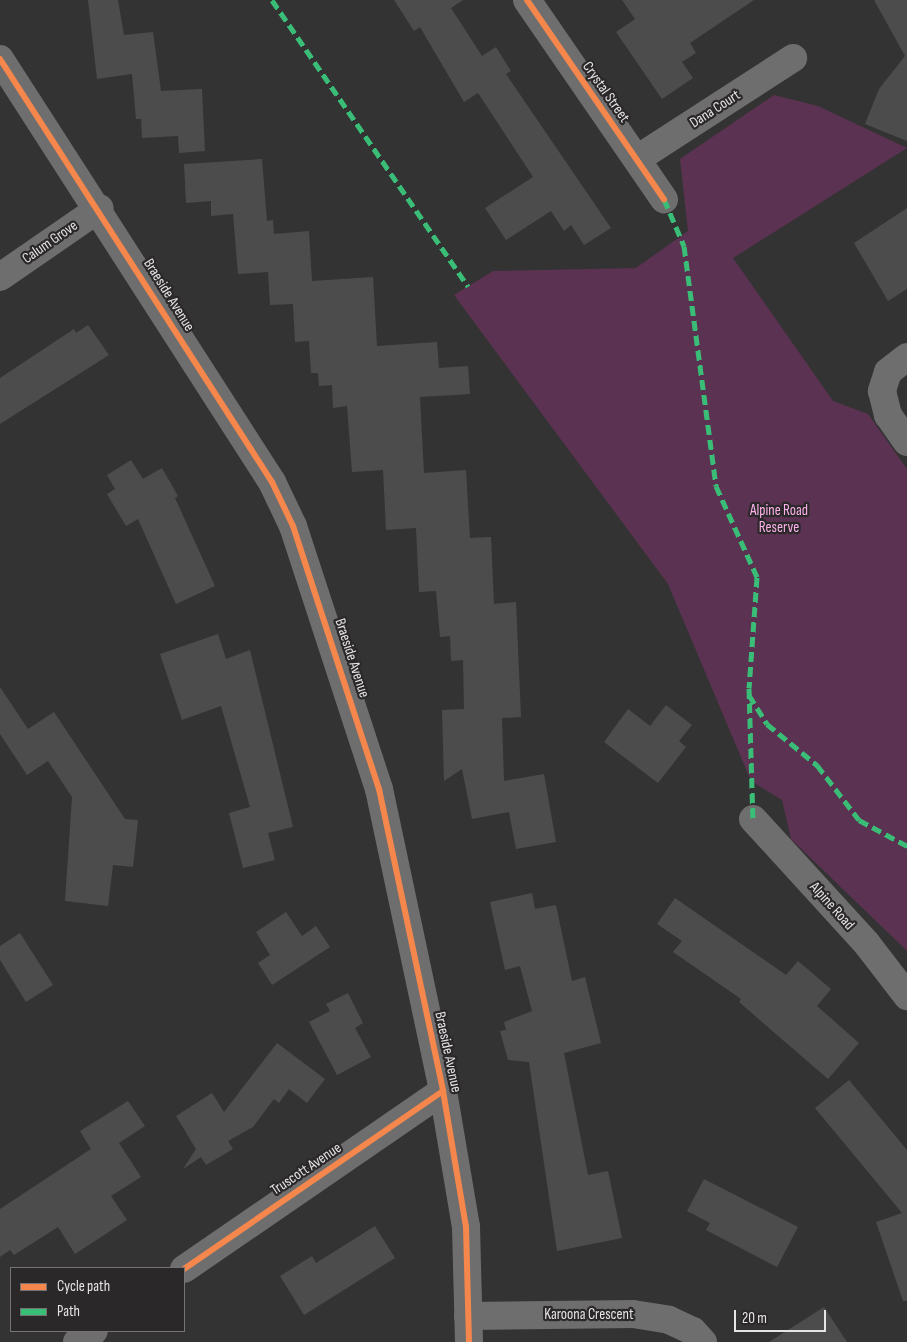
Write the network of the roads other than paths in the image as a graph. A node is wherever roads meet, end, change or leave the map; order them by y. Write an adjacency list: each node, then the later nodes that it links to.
1 (527, 0): 4 (street, Crystal Street)
2 (793, 58): 4 (street, Dana Court)
3 (0, 59): 6 (street, Braeside Avenue)
4 (637, 159): 5 (street, Crystal Street)
5 (664, 199)
6 (100, 208): 7 (street, Calum Grove); 12 (street, Braeside Avenue)
7 (0, 277)
8 (898, 364): 9 (street)
9 (907, 442)
10 (753, 819): 11 (street, Alpine Road)
11 (907, 996)
12 (443, 1091): 13 (street, Truscott Avenue); 14 (street, Braeside Avenue)
13 (185, 1268)
14 (469, 1329): 17 (street, Karoona Crescent)
15 (92, 1332): 16 (street)
16 (77, 1342)
17 (703, 1342)

